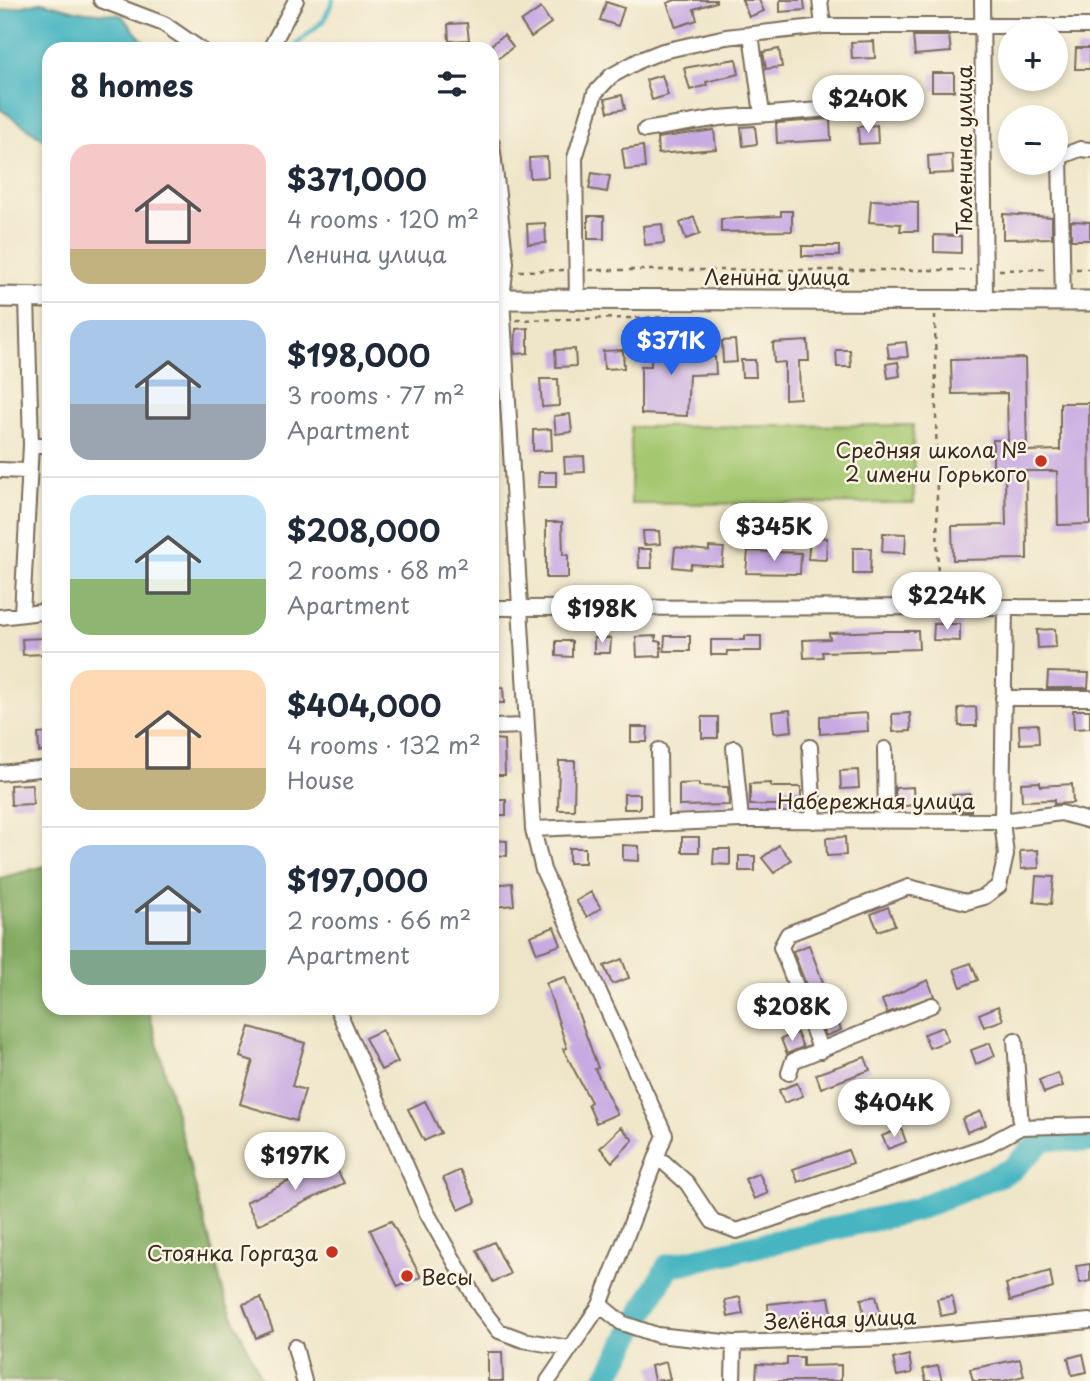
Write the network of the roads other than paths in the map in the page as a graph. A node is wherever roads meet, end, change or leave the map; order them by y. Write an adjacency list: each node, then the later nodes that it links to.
1 (101, 0): 9 (street)
2 (296, 0): 10 (street)
3 (820, 0): 6 (street)
4 (982, 0): 5 (street, Тюленина улица)
5 (983, 24): 6 (street); 7 (street); 21 (street, Тюленина улица)
6 (823, 26): 8 (street)
7 (1090, 26)
8 (751, 34): 12 (street); 22 (street)
9 (191, 42)
10 (275, 42)
11 (867, 106): 12 (street)
12 (762, 114): 13 (street)
13 (645, 130)
14 (1090, 149): 23 (street)
15 (499, 212): 16 (street)
16 (499, 292)
17 (0, 297): 18 (main road)
18 (27, 298): 19 (main road); 26 (street)
19 (42, 298)
20 (499, 299): 22 (main road, Ленина улица)
21 (985, 299): 22 (main road, Ленина улица); 23 (main road, Ленина улица)
22 (577, 300)
23 (1063, 300): 24 (main road, Ленина улица)
24 (1090, 301)
25 (499, 325): 33 (street)
26 (31, 445): 27 (street); 29 (street)
27 (42, 445)
28 (0, 470): 29 (street)
29 (27, 471): 35 (street)
30 (1005, 607): 31 (street); 33 (street); 37 (street)
31 (1090, 607)
32 (499, 608): 33 (street)
33 (521, 609): 39 (street)
34 (42, 612): 35 (street)
35 (22, 613): 36 (street)
36 (0, 617)
37 (1003, 698): 38 (street); 50 (street)
38 (1090, 698)
39 (526, 726): 40 (street); 53 (street)
40 (499, 727)
41 (810, 747): 48 (street)
42 (734, 748): 47 (street)
43 (885, 749): 49 (street)
44 (659, 750): 52 (street)
45 (42, 769): 46 (street)
46 (0, 773)
47 (741, 820): 48 (street, Набережная улица); 52 (street, Набережная улица)
48 (814, 821): 49 (street, Набережная улица)
49 (886, 821): 50 (street, Набережная улица)
50 (1002, 821): 51 (street, Набережная улица); 57 (street)
51 (1090, 821)
52 (660, 824): 53 (street, Набережная улица)
53 (533, 829): 61 (street)
54 (932, 1005): 57 (street)
55 (340, 1015): 66 (street)
56 (1015, 1040): 60 (street)
57 (821, 1051): 58 (street)
58 (789, 1073)
59 (1090, 1125): 60 (street)
60 (1021, 1127): 61 (street)
61 (658, 1157): 62 (street)
62 (600, 1305): 64 (street, Зелёная улица); 66 (street)
63 (1090, 1321): 64 (street, Зелёная улица)
64 (733, 1343): 69 (street)
65 (295, 1347): 67 (street)
66 (569, 1348): 68 (street)
67 (304, 1381)
68 (548, 1381)
69 (733, 1381)

